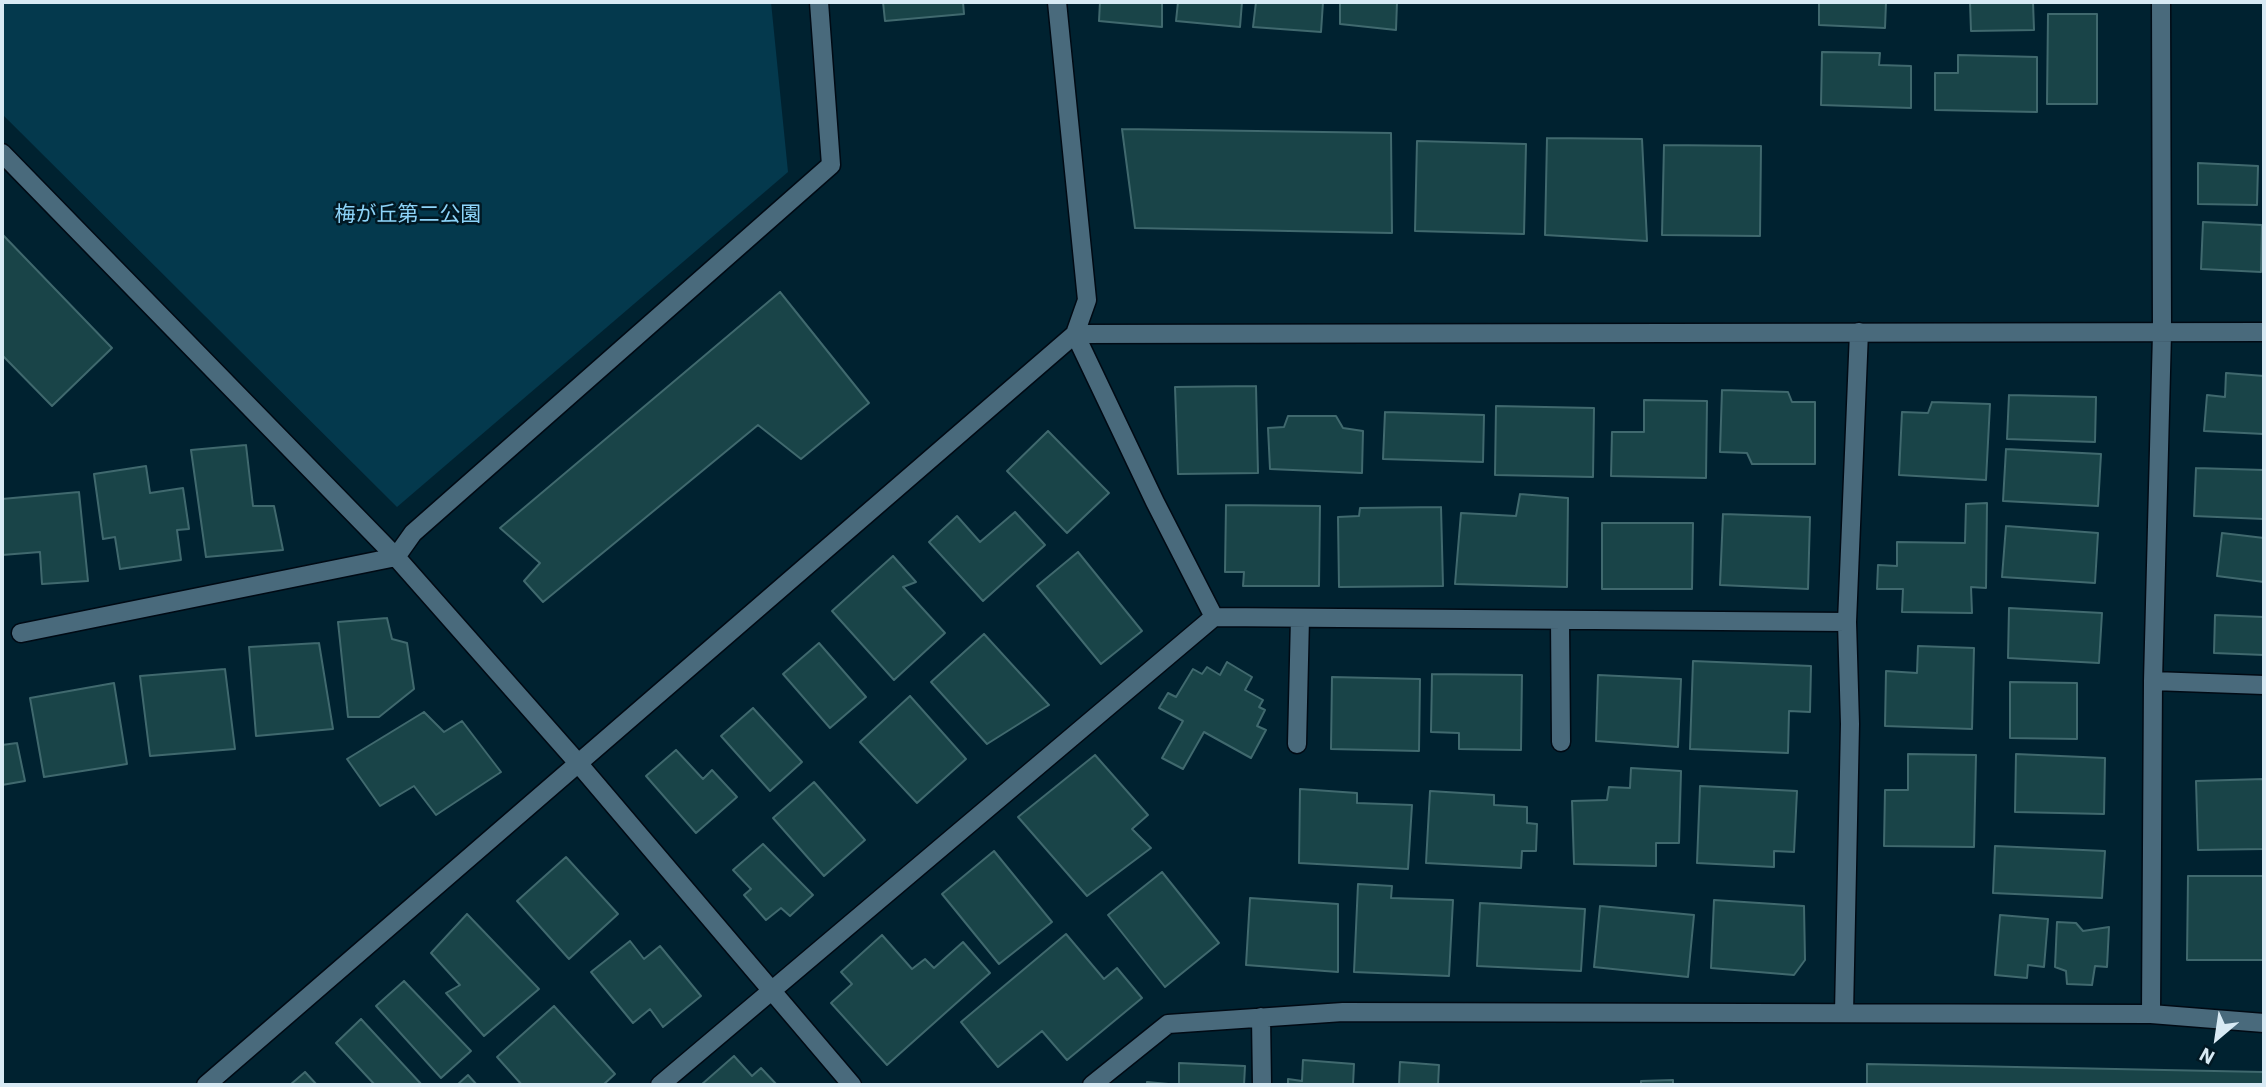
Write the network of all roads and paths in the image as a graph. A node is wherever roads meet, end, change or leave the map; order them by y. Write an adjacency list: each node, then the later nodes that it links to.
1 (819, 2): 9 (street)
2 (1057, 2): 8 (street)
3 (2161, 2): 7 (street)
4 (2, 153): 9 (street)
5 (1859, 332): 7 (street); 8 (street); 13 (street)
6 (2264, 332): 7 (street)
7 (2162, 333): 15 (street)
8 (1075, 334): 10 (street); 19 (street)
9 (396, 557): 14 (street); 19 (street)
10 (1214, 617): 11 (street); 20 (street)
11 (1300, 618): 12 (street); 18 (street)
12 (1560, 620): 13 (street); 17 (street)
13 (1847, 622): 21 (street)
14 (21, 633)
15 (2153, 681): 16 (street); 22 (street)
16 (2264, 685)
17 (1561, 742)
18 (1297, 744)
19 (578, 763): 20 (street); 25 (street)
20 (769, 990): 26 (street); 27 (street)
21 (1844, 1013): 22 (street); 23 (street)
22 (2151, 1014): 24 (street)
23 (1261, 1017): 28 (street); 29 (street)
24 (2264, 1023)
25 (206, 1085)
26 (660, 1085)
27 (852, 1085)
28 (1092, 1085)
29 (1262, 1085)

